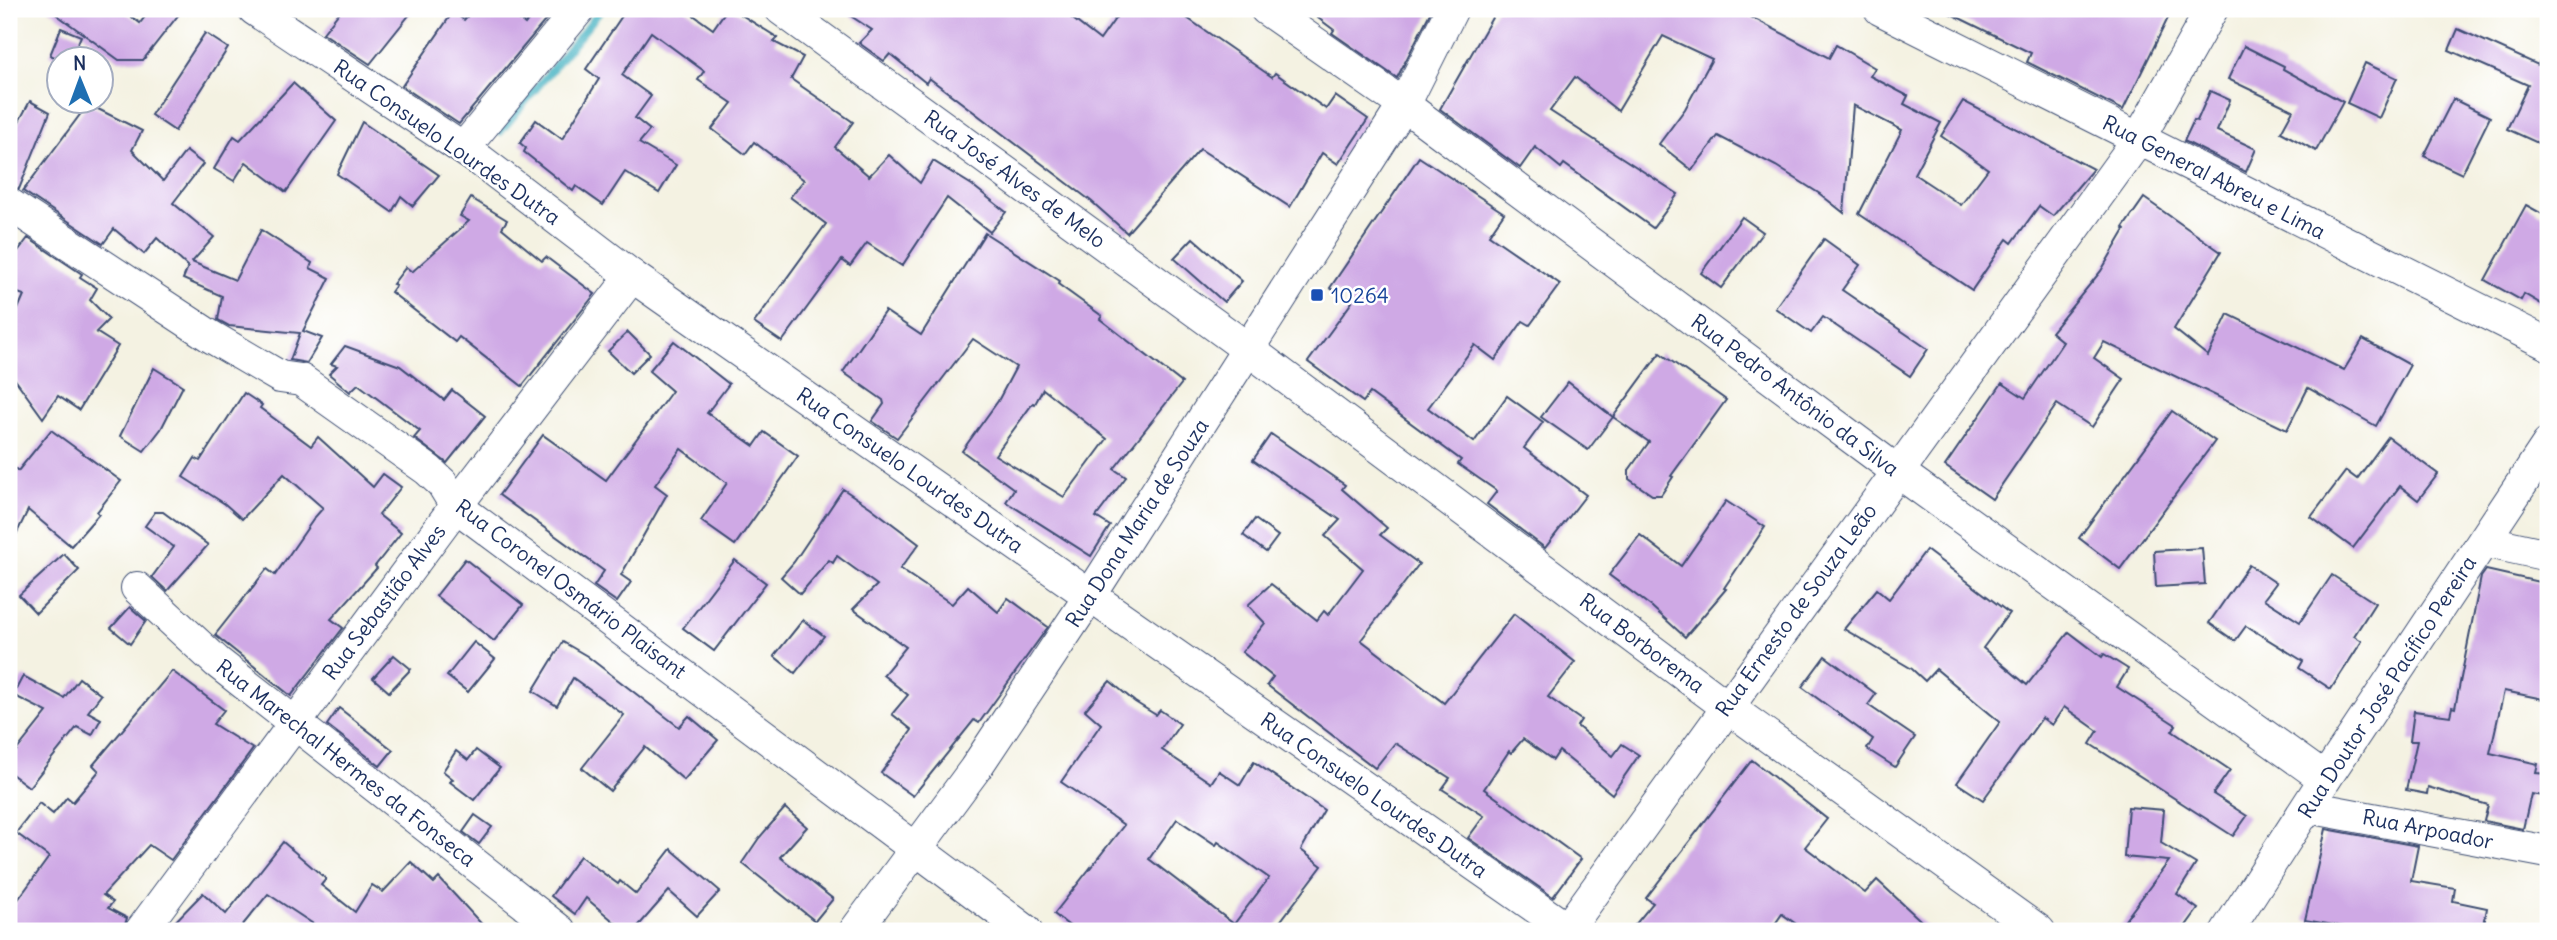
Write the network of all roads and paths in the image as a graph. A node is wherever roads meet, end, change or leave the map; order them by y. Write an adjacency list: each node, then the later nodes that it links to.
1 (254, 9): 10 (street, Rua Consuelo Lourdes Dutra)
2 (579, 9): 10 (street)
3 (781, 9): 14 (street, Rua José Alves de Melo)
4 (1266, 9): 8 (street, Rua Pedro Antônio da Silva)
5 (1452, 9): 8 (street, Rua Dona Maria de Souza)
6 (1880, 9): 9 (street, Rua General Abreu e Lima)
7 (2212, 9): 9 (street, Rua Ernesto de Souza Leão)
8 (1404, 105): 14 (street, Rua Dona Maria de Souza); 16 (street, Rua Pedro Antônio da Silva)
9 (2138, 140): 13 (street, Rua General Abreu e Lima); 16 (street, Rua Ernesto de Souza Leão)
10 (463, 149): 12 (street, Rua Consuelo Lourdes Dutra)
11 (9, 204): 17 (street, Rua Coronel Osmário Plaisant)
12 (632, 276): 17 (street, Rua Sebastião Alves); 21 (street, Rua Consuelo Lourdes Dutra)
13 (2548, 344)
14 (1248, 349): 21 (street, Rua Dona Maria de Souza); 22 (street, Rua Borborema)
15 (2548, 444): 18 (street, Rua Doutor José Pacífico Pereira)
16 (1897, 471): 22 (street, Rua Ernesto de Souza Leão); 24 (street, Rua Pedro Antônio da Silva)
17 (456, 506): 23 (street, Rua Sebastião Alves); 26 (street, Rua Coronel Osmário Plaisant)
18 (2484, 541): 19 (street); 24 (street, Rua Doutor José Pacífico Pereira)
19 (2548, 555)
20 (137, 588): 23 (street, Rua Marechal Hermes da Fonseca)
21 (1090, 596): 26 (street, Rua Dona Maria de Souza); 28 (street, Rua Consuelo Lourdes Dutra)
22 (1727, 706): 28 (street, Rua Ernesto de Souza Leão); 33 (street, Rua Borborema)
23 (294, 724): 29 (street, Rua Sebastião Alves); 30 (street, Rua Marechal Hermes da Fonseca)
24 (2325, 779): 25 (street, Rua Doutor José Pacífico Pereira)
25 (2308, 807): 27 (street, Rua Arpoador); 34 (street, Rua Doutor José Pacífico Pereira)
26 (917, 850): 31 (street, Rua Dona Maria de Souza); 32 (street, Rua Coronel Osmário Plaisant)
27 (2548, 852)
28 (1566, 930)
29 (141, 931)
30 (561, 931)
31 (855, 931)
32 (1026, 931)
33 (2039, 931)
34 (2227, 931)

